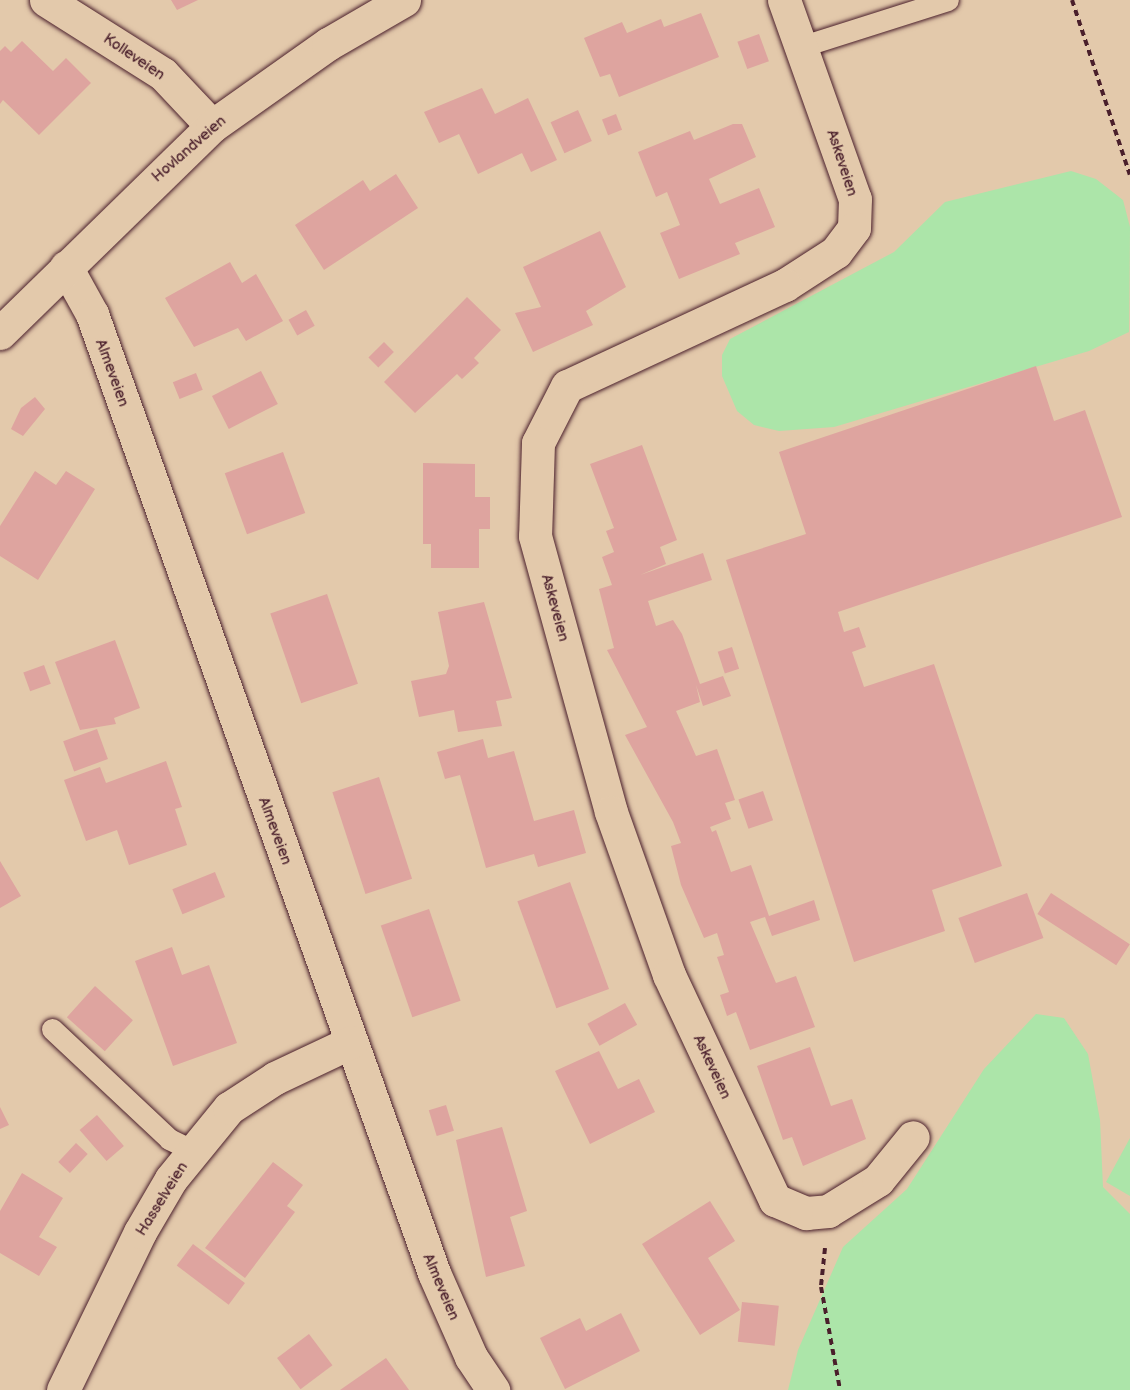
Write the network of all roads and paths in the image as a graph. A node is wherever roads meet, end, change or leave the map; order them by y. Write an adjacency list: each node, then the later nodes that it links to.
1 (46, 0): 7 (street, Kolleveien)
2 (404, 0): 7 (street, Hovlandveien)
3 (784, 0): 6 (street, Askeveien)
4 (948, 0): 6 (lane)
5 (1072, 0): 8 (path)
6 (803, 46): 15 (street, Askeveien)
7 (212, 126): 9 (street, Hovlandveien)
8 (1130, 175)
9 (66, 267): 10 (street, Hovlandveien); 12 (street, Almeveien)
10 (0, 333)
11 (52, 1029): 14 (lane)
12 (351, 1042): 14 (street, Hasselveien); 17 (street, Almeveien)
13 (913, 1137): 15 (street)
14 (194, 1151): 16 (street, Hasselveien)
15 (828, 1211): 18 (path)
16 (63, 1390)
17 (493, 1390)
18 (840, 1390)

